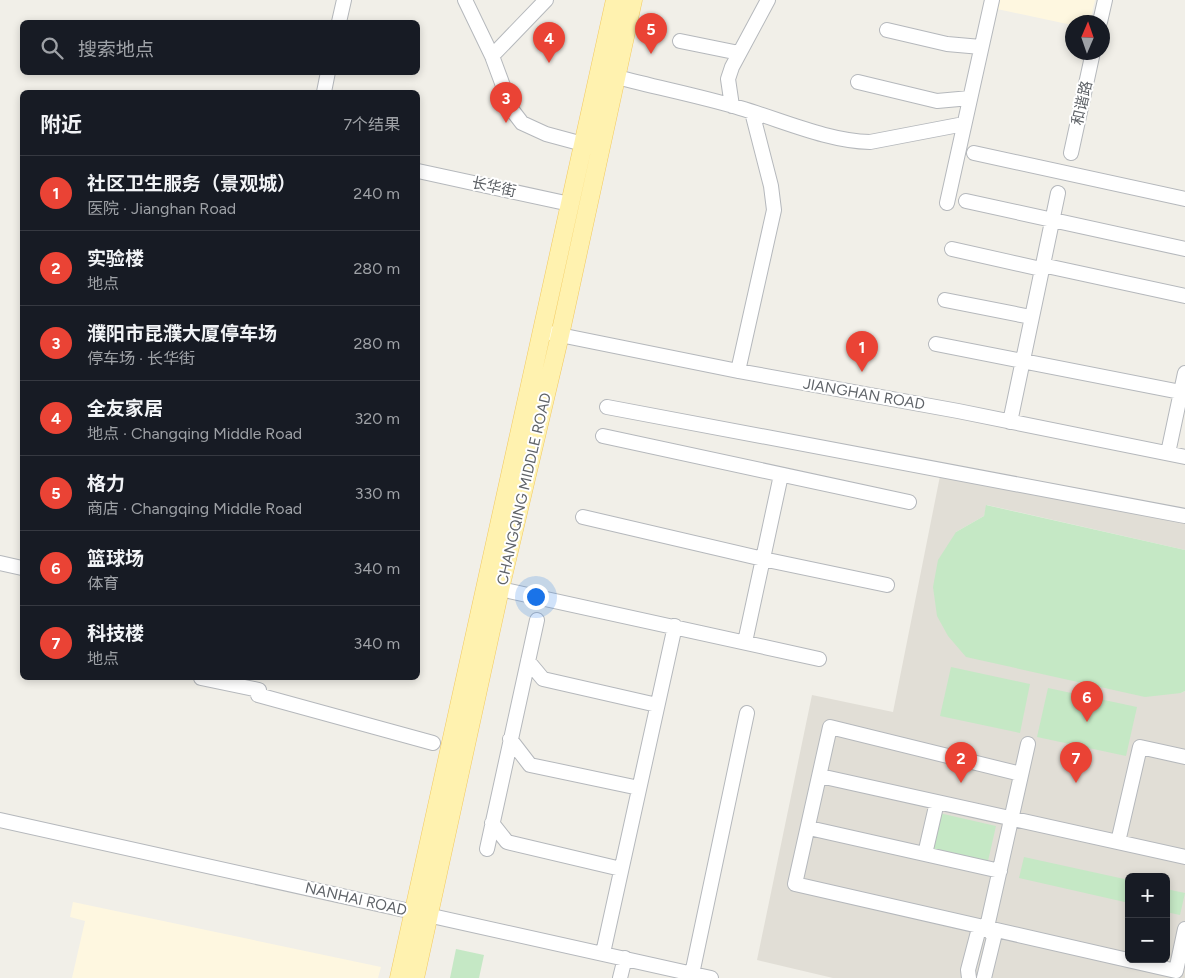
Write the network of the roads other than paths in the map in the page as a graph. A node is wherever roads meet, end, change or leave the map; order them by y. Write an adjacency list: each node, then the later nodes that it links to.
1 (344, 0): 10 (street)
2 (465, 0): 15 (street)
3 (546, 0): 15 (street)
4 (615, 0): 25 (main road, CHANGQING MIDDLE ROAD)
5 (634, 0): 18 (main road, CHANGQING MIDDLE ROAD)
6 (768, 0): 14 (street)
7 (992, 0): 13 (street)
8 (1105, 0): 9 (street)
9 (1102, 15)
10 (339, 20)
11 (887, 30): 13 (street)
12 (680, 41): 14 (street)
13 (981, 47): 21 (street)
14 (739, 53): 22 (street)
15 (492, 56): 25 (street)
16 (1092, 60): 27 (street, 和谐路)
17 (327, 75): 20 (street)
18 (617, 77): 22 (street); 42 (main road, CHANGQING MIDDLE ROAD)
19 (858, 82): 21 (street)
20 (324, 90)
21 (970, 98): 24 (street)
22 (732, 106): 23 (street)
23 (752, 112): 24 (street); 45 (street)
24 (964, 124): 32 (street)
25 (583, 144): 33 (main road, CHANGQING MIDDLE ROAD)
26 (974, 153): 30 (street)
27 (1071, 153)
28 (420, 171): 33 (street, 长华街)
29 (1058, 193): 34 (street)
30 (1185, 200)
31 (966, 202): 34 (street)
32 (947, 203)
33 (570, 204): 41 (main road, CHANGQING MIDDLE ROAD)
34 (1052, 220): 36 (street); 37 (street)
35 (952, 249): 37 (street)
36 (1185, 249)
37 (1042, 267): 38 (street); 40 (street)
38 (1185, 296)
39 (944, 300): 40 (street)
40 (1031, 317): 44 (street)
41 (542, 331): 42 (street, JIANGHAN ROAD); 88 (main road, CHANGQING MIDDLE ROAD)
42 (560, 335): 45 (street, JIANGHAN ROAD); 61 (main road, CHANGQING MIDDLE ROAD)
43 (936, 344): 44 (street)
44 (1022, 361): 47 (street); 49 (street)
45 (738, 371): 49 (street, JIANGHAN ROAD)
46 (1185, 373): 47 (street)
47 (1183, 392): 51 (street)
48 (607, 407): 55 (street)
49 (1010, 422): 51 (street, JIANGHAN ROAD)
50 (603, 436): 53 (street)
51 (1168, 453): 52 (street, JIANGHAN ROAD)
52 (1185, 457)
53 (781, 475): 54 (street); 57 (street)
54 (908, 502)
55 (1185, 516)
56 (583, 517): 57 (street)
57 (763, 559): 60 (street); 64 (street)
58 (0, 563): 59 (street)
59 (20, 568)
60 (887, 585)
61 (500, 589): 63 (street); 88 (main road, CHANGQING MIDDLE ROAD)
62 (537, 620): 66 (street)
63 (675, 626): 64 (street); 68 (street)
64 (745, 642): 65 (street)
65 (819, 659)
66 (528, 661): 68 (street); 70 (street)
67 (211, 680): 71 (street)
68 (657, 705): 76 (street)
69 (747, 713): 93 (street)
70 (510, 739): 76 (street); 80 (street)
71 (433, 743)
72 (1028, 744): 74 (street)
73 (1185, 757): 82 (street)
74 (1021, 774): 75 (street); 78 (street)
75 (820, 776): 77 (street); 81 (street)
76 (638, 788): 86 (street)
77 (937, 802): 78 (street); 84 (street)
78 (1011, 818): 82 (street); 87 (street)
79 (0, 820): 88 (street, NANHAI ROAD)
80 (492, 823): 83 (street); 86 (street)
81 (809, 828): 84 (street); 89 (street)
82 (1118, 842): 85 (street)
83 (487, 849)
84 (925, 854): 87 (street)
85 (1185, 857)
86 (621, 869): 91 (street)
87 (1000, 871): 89 (street)
88 (421, 914): 91 (street, NANHAI ROAD); 94 (main road, CHANGQING MIDDLE ROAD); 95 (main road, CHANGQING MIDDLE ROAD)
89 (987, 927): 90 (street); 98 (street); 99 (street)
90 (1185, 929)
91 (603, 954): 92 (street, NANHAI ROAD)
92 (624, 958): 93 (street, NANHAI ROAD); 96 (street)
93 (692, 974): 97 (street, NANHAI ROAD)
94 (399, 978)
95 (416, 978)
96 (620, 978)
97 (711, 978)
98 (969, 978)
99 (984, 978)

